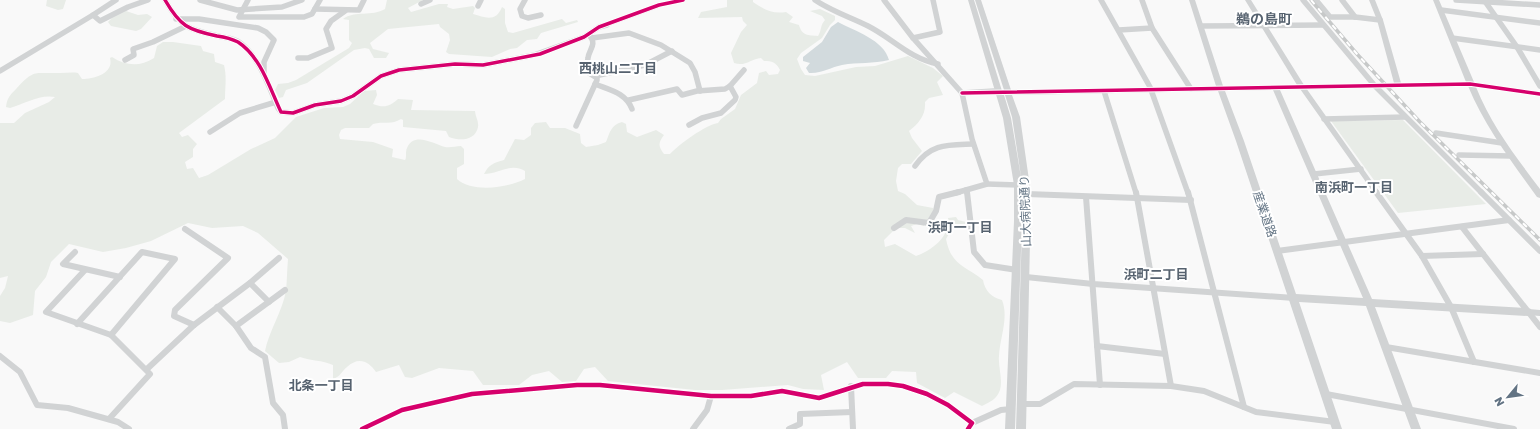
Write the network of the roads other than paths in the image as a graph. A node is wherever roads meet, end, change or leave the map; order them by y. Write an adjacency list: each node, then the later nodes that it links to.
1 (116, 0): 37 (street)
2 (148, 0): 37 (street)
3 (173, 0): 28 (street)
4 (200, 0): 34 (street)
5 (248, 0): 34 (street)
6 (302, 0): 34 (street)
7 (320, 0): 33 (street)
8 (364, 0): 36 (street)
9 (430, 0): 30 (street)
10 (481, 0): 32 (street)
11 (525, 0): 38 (street)
12 (683, 0): 44 (street)
13 (815, 0): 60 (street)
14 (884, 0): 53 (street)
15 (933, 0): 53 (street)
16 (971, 0): 78 (street, 山大病院通り)
17 (978, 0): 79 (street, 山大病院通り)
18 (1101, 0): 50 (street)
19 (1142, 0): 49 (street)
20 (1192, 0): 46 (street, 産業道路)
21 (1248, 0): 47 (street)
22 (1303, 0): 45 (street)
23 (1316, 0): 39 (street)
24 (1342, 0): 39 (street)
25 (1372, 0): 42 (street)
26 (1436, 0): 35 (street)
27 (1456, 0): 29 (street)
28 (165, 1): 41 (street)
29 (1485, 1): 31 (street); 40 (street)
30 (421, 4)
31 (1540, 5)
32 (478, 6)
33 (315, 9): 34 (street); 36 (street)
34 (242, 10)
35 (1441, 10): 40 (street); 54 (street)
36 (345, 11): 58 (street)
37 (93, 15): 62 (street)
38 (541, 16)
39 (1355, 17): 42 (street)
40 (1496, 17): 43 (street); 55 (street)
41 (176, 19): 48 (street); 63 (street)
42 (1380, 20): 66 (street)
43 (1540, 23)
44 (607, 25): 51 (street)
45 (1322, 25): 47 (street); 68 (street)
46 (1201, 26): 47 (street); 71 (street, 産業道路)
47 (1264, 26): 70 (street)
48 (184, 27): 59 (street); 63 (street)
49 (1152, 28): 50 (street); 73 (street)
50 (1119, 30): 74 (street)
51 (587, 35): 52 (street); 82 (street)
52 (592, 38): 57 (street); 64 (street)
53 (913, 38): 60 (street)
54 (1452, 38): 55 (street); 65 (street)
55 (1517, 47): 56 (street); 69 (street)
56 (1540, 50)
57 (672, 51): 64 (street); 75 (street)
58 (298, 58)
59 (125, 60)
60 (938, 64): 77 (street)
61 (744, 70): 67 (street)
62 (0, 71)
63 (264, 73): 82 (street)
64 (596, 80): 81 (street); 87 (street)
65 (1470, 84): 66 (street); 80 (street); 90 (street)
66 (1398, 85): 68 (street)
67 (730, 86): 75 (street); 86 (street)
68 (1375, 86): 70 (street); 84 (street)
69 (1540, 86)
70 (1302, 87): 72 (street); 85 (street)
71 (1220, 88): 72 (street); 73 (street); 111 (street, 産業道路)
72 (1276, 88): 96 (street)
73 (1191, 89): 74 (street)
74 (1151, 90): 76 (street); 104 (street)
75 (700, 91): 81 (street)
76 (1104, 91): 79 (street); 103 (street)
77 (962, 93): 78 (street); 91 (street)
78 (1000, 93): 79 (street); 98 (street, 山大病院通り)
79 (1009, 93): 100 (street, 山大病院通り)
80 (1540, 94)
81 (629, 100): 83 (street)
82 (276, 102): 88 (street)
83 (632, 109)
84 (1405, 117): 85 (street); 105 (street)
85 (1324, 119): 95 (street)
86 (689, 125)
87 (576, 126)
88 (210, 132)
89 (1436, 133): 90 (street)
90 (1502, 143): 93 (street)
91 (973, 144): 94 (street); 97 (street)
92 (1459, 154): 93 (street)
93 (1511, 156): 101 (street)
94 (915, 166)
95 (1361, 169): 96 (street); 109 (street)
96 (1314, 174): 110 (street)
97 (987, 184): 98 (street); 99 (street)
98 (1018, 185): 118 (street, 山大病院通り)
99 (966, 190): 107 (street); 118 (street)
100 (1027, 194): 102 (street); 120 (street, 山大病院通り)
101 (1540, 195)
102 (1086, 197): 103 (street); 122 (street)
103 (1138, 198): 104 (street); 123 (street)
104 (1191, 200): 125 (street)
105 (1510, 220): 106 (street); 112 (street)
106 (1462, 227): 109 (street); 114 (street)
107 (894, 228)
108 (185, 229): 134 (street)
109 (1408, 234): 110 (street); 115 (street)
110 (1343, 242): 111 (street); 128 (street)
111 (1277, 251): 126 (street, 産業道路)
112 (1540, 251)
113 (75, 252): 117 (street)
114 (1483, 254): 115 (street); 131 (street)
115 (1422, 256): 129 (street)
116 (279, 258): 121 (street)
117 (85, 270): 119 (street); 133 (street)
118 (1016, 270): 152 (street, 山大病院通り)
119 (120, 276): 133 (street); 137 (street)
120 (1026, 277): 122 (street); 150 (street, 山大病院通り)
121 (250, 283): 127 (street); 130 (street)
122 (1093, 284): 123 (street); 138 (street)
123 (1153, 288): 125 (street); 140 (street)
124 (284, 290): 127 (street)
125 (1214, 292): 126 (street); 151 (street)
126 (1294, 298): 128 (street); 148 (street, 産業道路)
127 (269, 302): 135 (street)
128 (1369, 302): 129 (street); 139 (street)
129 (1451, 307): 131 (street); 142 (street)
130 (217, 308): 134 (street); 135 (street)
131 (1528, 312): 132 (street); 136 (street)
132 (1540, 313)
133 (77, 324): 137 (street)
134 (194, 324): 143 (street)
135 (236, 326): 159 (street)
136 (1540, 327)
137 (111, 335): 143 (street)
138 (1097, 346): 140 (street); 145 (street)
139 (1386, 347): 142 (street); 153 (street)
140 (1165, 354): 147 (street)
141 (0, 356): 155 (street)
142 (1474, 362): 144 (street)
143 (147, 369): 155 (street)
144 (1540, 373)
145 (1100, 385): 147 (street); 150 (street)
146 (851, 386): 149 (street); 154 (street); 157 (street)
147 (1171, 386): 151 (street)
148 (1326, 394): 153 (street); 156 (street, 産業道路)
149 (711, 396): 160 (street); 161 (street)
150 (1022, 404): 165 (street, 山大病院通り)
151 (1244, 407): 156 (street)
152 (1011, 409): 157 (street); 164 (street, 山大病院通り)
153 (1409, 409): 166 (street); 167 (street)
154 (852, 412): 162 (street); 163 (street)
155 (109, 420): 158 (street)
156 (1336, 425)
157 (970, 426)
158 (129, 429)
159 (285, 429)
160 (362, 429)
161 (693, 429)
162 (789, 429)
163 (853, 429)
164 (1010, 429)
165 (1021, 429)
166 (1416, 429)
167 (1514, 429)

